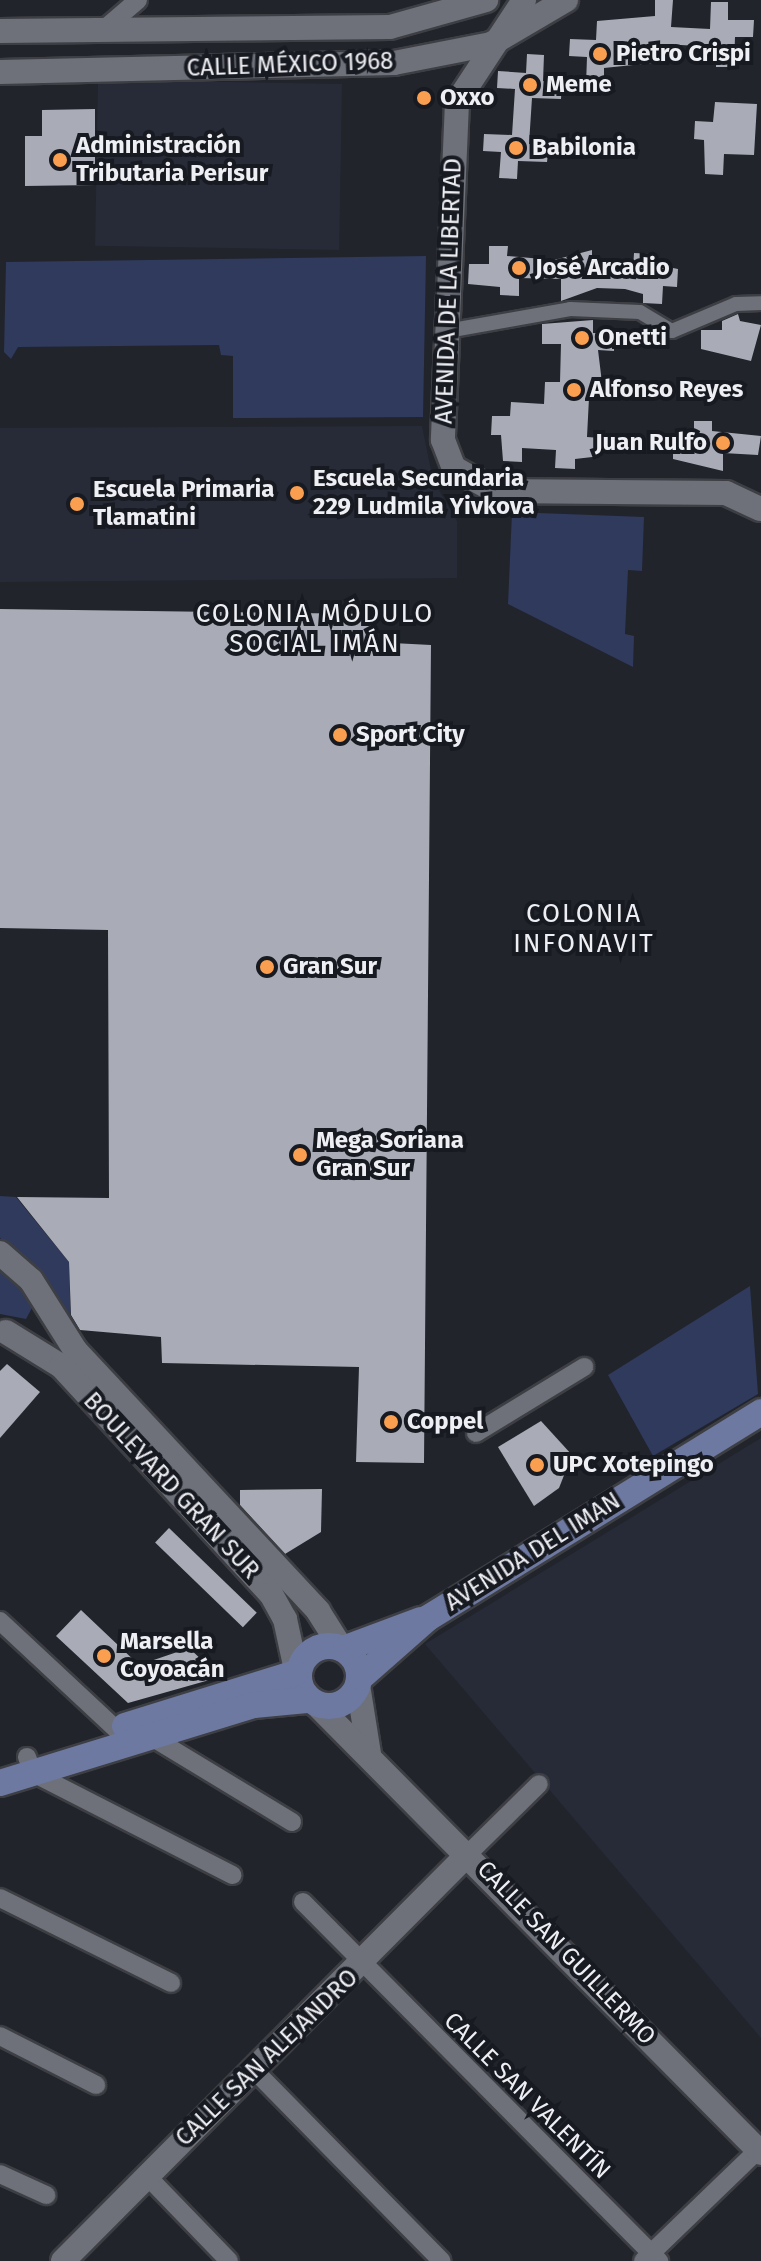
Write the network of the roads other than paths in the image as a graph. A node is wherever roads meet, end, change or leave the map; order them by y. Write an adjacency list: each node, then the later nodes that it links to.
1 (138, 0): 6 (street)
2 (486, 0): 5 (street, CALLE MÉXICO 1968)
3 (524, 0): 8 (street, AVENIDA DE LA LIBERTAD)
4 (566, 0): 8 (street, CALLE MÉXICO 1968)
5 (437, 9): 6 (street, CALLE MÉXICO 1968)
6 (103, 30): 7 (street, CALLE MÉXICO 1968)
7 (0, 31)
8 (491, 44): 9 (street, CALLE MÉXICO 1968); 11 (street, AVENIDA DE LA LIBERTAD)
9 (0, 72)
10 (761, 303): 11 (street)
11 (447, 331): 12 (street, AVENIDA DE LA LIBERTAD)
12 (761, 509)
13 (0, 1253): 14 (street, BOULEVARD GRAN SUR)
14 (45, 1303): 15 (street); 21 (street, BOULEVARD GRAN SUR)
15 (3, 1330): 22 (street, BOULEVARD GRAN SUR)
16 (584, 1367): 18 (street)
17 (761, 1412): 19 (main road, AVENIDA DEL IMAN)
18 (476, 1433)
19 (428, 1618): 21 (main road, AVENIDA DEL IMAN); 23 (main road, AVENIDA DEL IMAN)
20 (0, 1621): 25 (street)
21 (343, 1647): 22 (main road, AVENIDA DEL IMAN); 23 (main road)
22 (295, 1672): 24 (main road); 25 (main road)
23 (360, 1681): 24 (main road, AVENIDA DEL IMAN); 27 (street)
24 (311, 1702): 26 (main road); 27 (street, CALLE SAN GUILLERMO)
25 (116, 1729): 26 (street); 28 (main road)
26 (150, 1736): 28 (main road); 32 (street)
27 (369, 1754): 33 (street, CALLE SAN GUILLERMO)
28 (30, 1765): 29 (main road); 30 (main road); 34 (street)
29 (0, 1766)
30 (0, 1783)
31 (539, 1784): 33 (street)
32 (292, 1822)
33 (469, 1853): 37 (street, CALLE SAN ALEJANDRO); 42 (street, CALLE SAN GUILLERMO)
34 (232, 1875)
35 (0, 1898): 38 (street)
36 (303, 1902): 37 (street, CALLE SAN VALENTÍN)
37 (362, 1964): 40 (street, CALLE SAN ALEJANDRO); 46 (street, CALLE SAN VALENTÍN)
38 (171, 1983)
39 (0, 2036): 41 (street)
40 (253, 2069): 44 (street, CALLE SAN ALEJANDRO); 49 (street)
41 (96, 2085)
42 (760, 2151): 46 (street)
43 (0, 2174): 45 (street)
44 (147, 2176): 47 (street, CALLE SAN ALEJANDRO); 48 (street)
45 (46, 2195)
46 (651, 2258)
47 (63, 2261)
48 (229, 2261)
49 (442, 2261)

